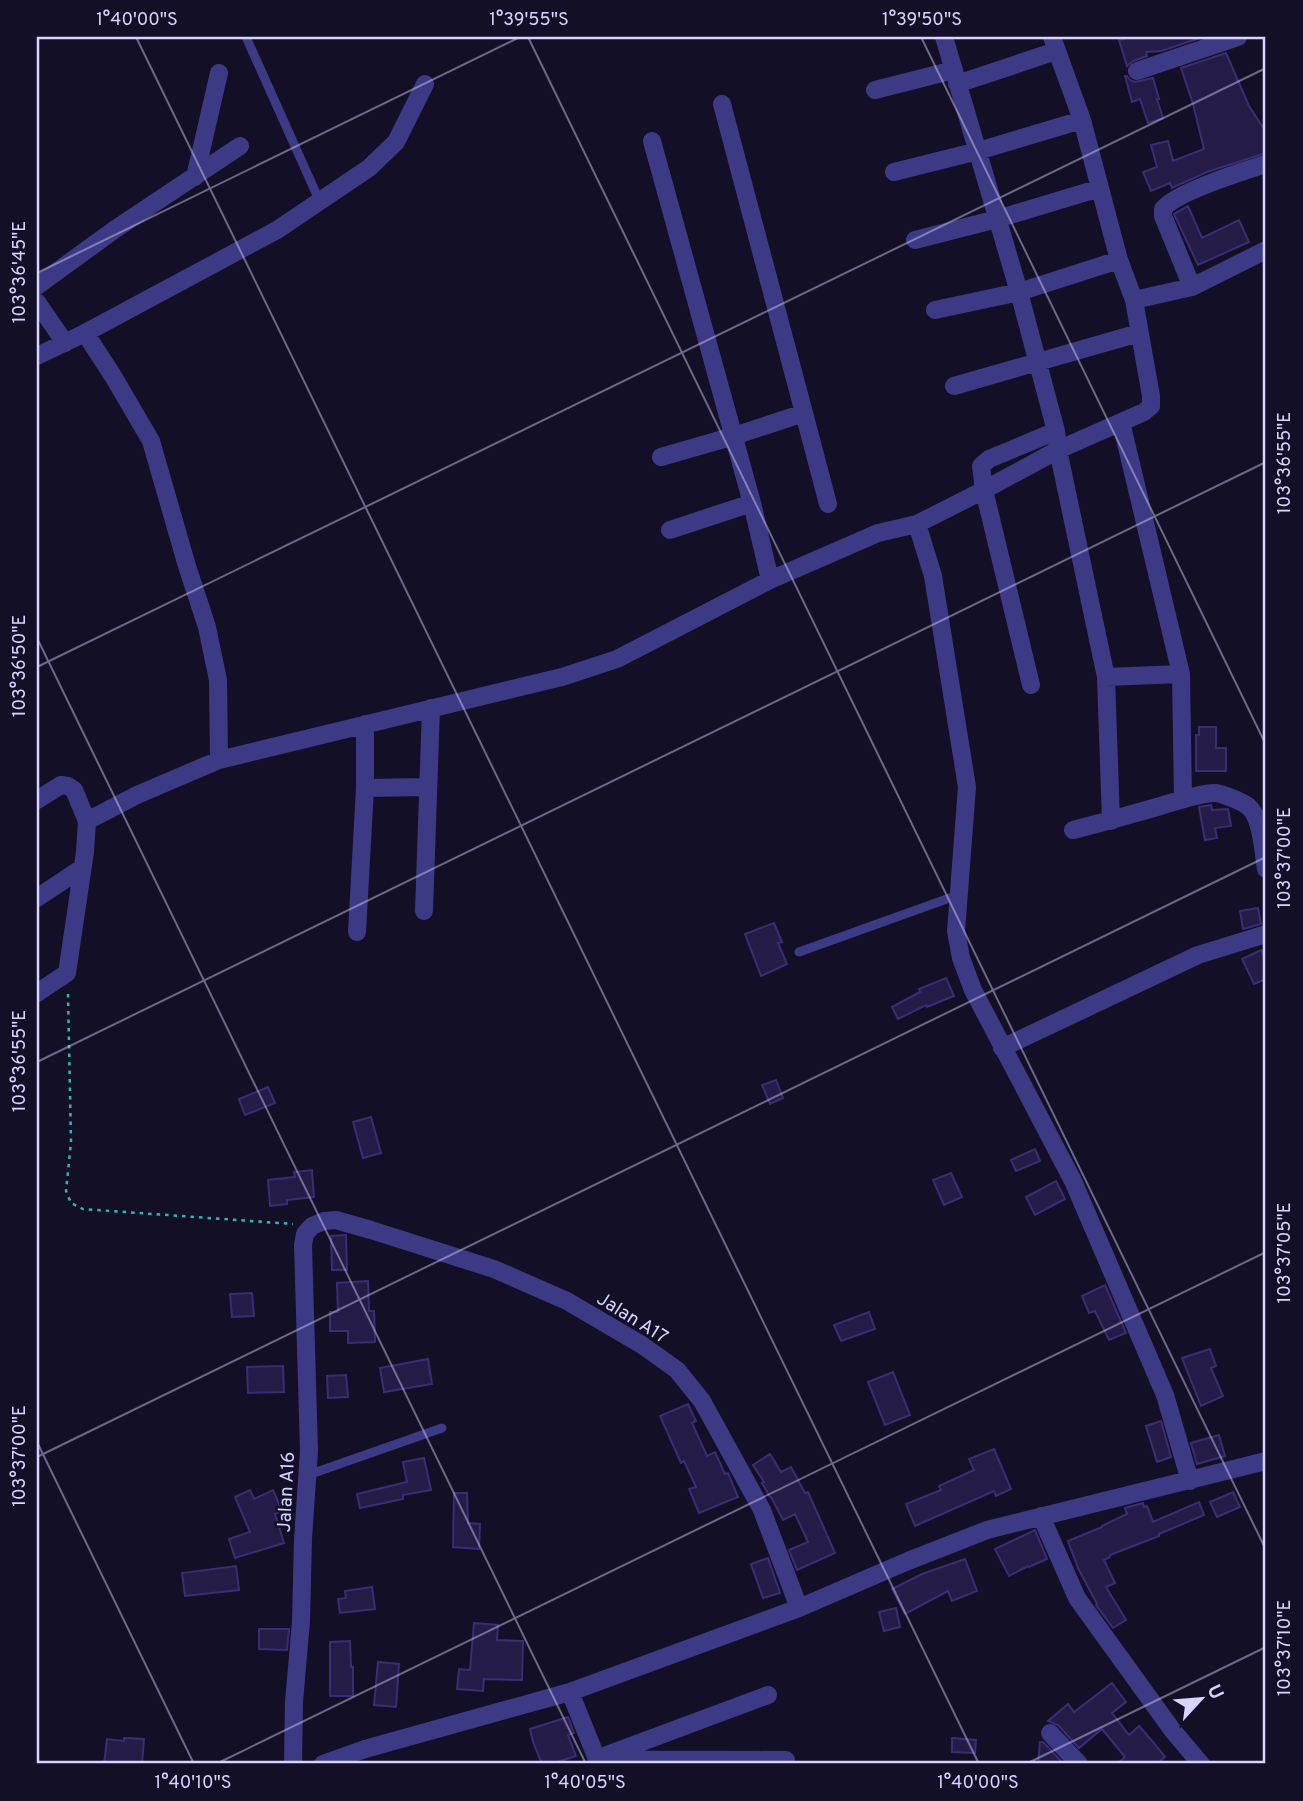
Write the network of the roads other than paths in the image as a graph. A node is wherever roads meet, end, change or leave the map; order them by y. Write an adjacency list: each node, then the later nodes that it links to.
1 (246, 37): 19 (lane)
2 (944, 37): 7 (street)
3 (1238, 37): 5 (street)
4 (1054, 44): 7 (street); 11 (street)
5 (1137, 71)
6 (219, 73): 17 (street)
7 (956, 77): 9 (street); 14 (street)
8 (425, 84): 19 (street)
9 (875, 90)
10 (722, 104): 36 (street)
11 (1082, 120): 14 (street); 18 (street)
12 (652, 141): 39 (street)
13 (240, 146): 17 (street)
14 (978, 151): 16 (street); 20 (street)
15 (1266, 163): 25 (street)
16 (894, 172)
17 (195, 177): 24 (street)
18 (1100, 188): 20 (street); 23 (street)
19 (320, 202): 30 (street)
20 (997, 219): 21 (street); 26 (street)
21 (915, 240)
22 (1266, 250): 25 (street)
23 (1119, 260): 26 (street); 27 (street)
24 (37, 286)
25 (1192, 287): 27 (street)
26 (1019, 292): 29 (street); 34 (street)
27 (1134, 300): 31 (street)
28 (37, 302): 32 (street)
29 (935, 310)
30 (85, 333): 32 (street); 53 (street)
31 (1139, 333): 34 (street); 37 (street)
32 (65, 343): 33 (street)
33 (37, 356)
34 (1037, 363): 35 (street); 38 (street)
35 (954, 386)
36 (804, 413): 39 (street); 44 (street)
37 (1121, 422): 40 (street); 48 (street)
38 (1056, 431): 40 (street); 42 (street)
39 (734, 436): 41 (street); 43 (street)
40 (1058, 450): 42 (street); 49 (street)
41 (661, 457)
42 (984, 490): 45 (street); 50 (street)
43 (752, 503): 46 (street); 47 (street)
44 (828, 504)
45 (917, 524): 47 (street); 63 (street)
46 (670, 530)
47 (771, 580): 51 (street)
48 (1181, 674): 49 (street); 56 (street)
49 (1106, 677): 59 (street)
50 (1031, 685)
51 (431, 708): 52 (street); 54 (street)
52 (365, 724): 53 (street); 55 (street)
53 (219, 760): 58 (street)
54 (428, 787): 55 (street); 65 (street)
55 (365, 788): 66 (street)
56 (1183, 799): 59 (street); 62 (street)
57 (37, 800): 58 (street)
58 (87, 821): 61 (street)
59 (1111, 821): 60 (street)
60 (1073, 830)
61 (82, 868): 64 (street); 69 (street)
62 (1266, 869)
63 (958, 895): 68 (lane); 70 (street)
64 (37, 898)
65 (424, 911)
66 (358, 932)
67 (1266, 934): 70 (street)
68 (799, 952)
69 (37, 993)
70 (1003, 1048): 75 (street)
71 (312, 1226): 74 (street, Jalan A16); 77 (street, Jalan A17)
72 (442, 1428): 74 (lane)
73 (1266, 1461): 75 (street)
74 (308, 1475): 83 (street, Jalan A16)
75 (1190, 1481): 76 (street)
76 (1041, 1516): 77 (street); 86 (street)
77 (799, 1608): 78 (street)
78 (570, 1692): 82 (street); 84 (street)
79 (768, 1695): 82 (street)
80 (1049, 1732): 85 (street)
81 (786, 1760): 82 (street)
82 (598, 1762)
83 (293, 1764)
84 (323, 1764)
85 (1079, 1764)
86 (1201, 1764)

